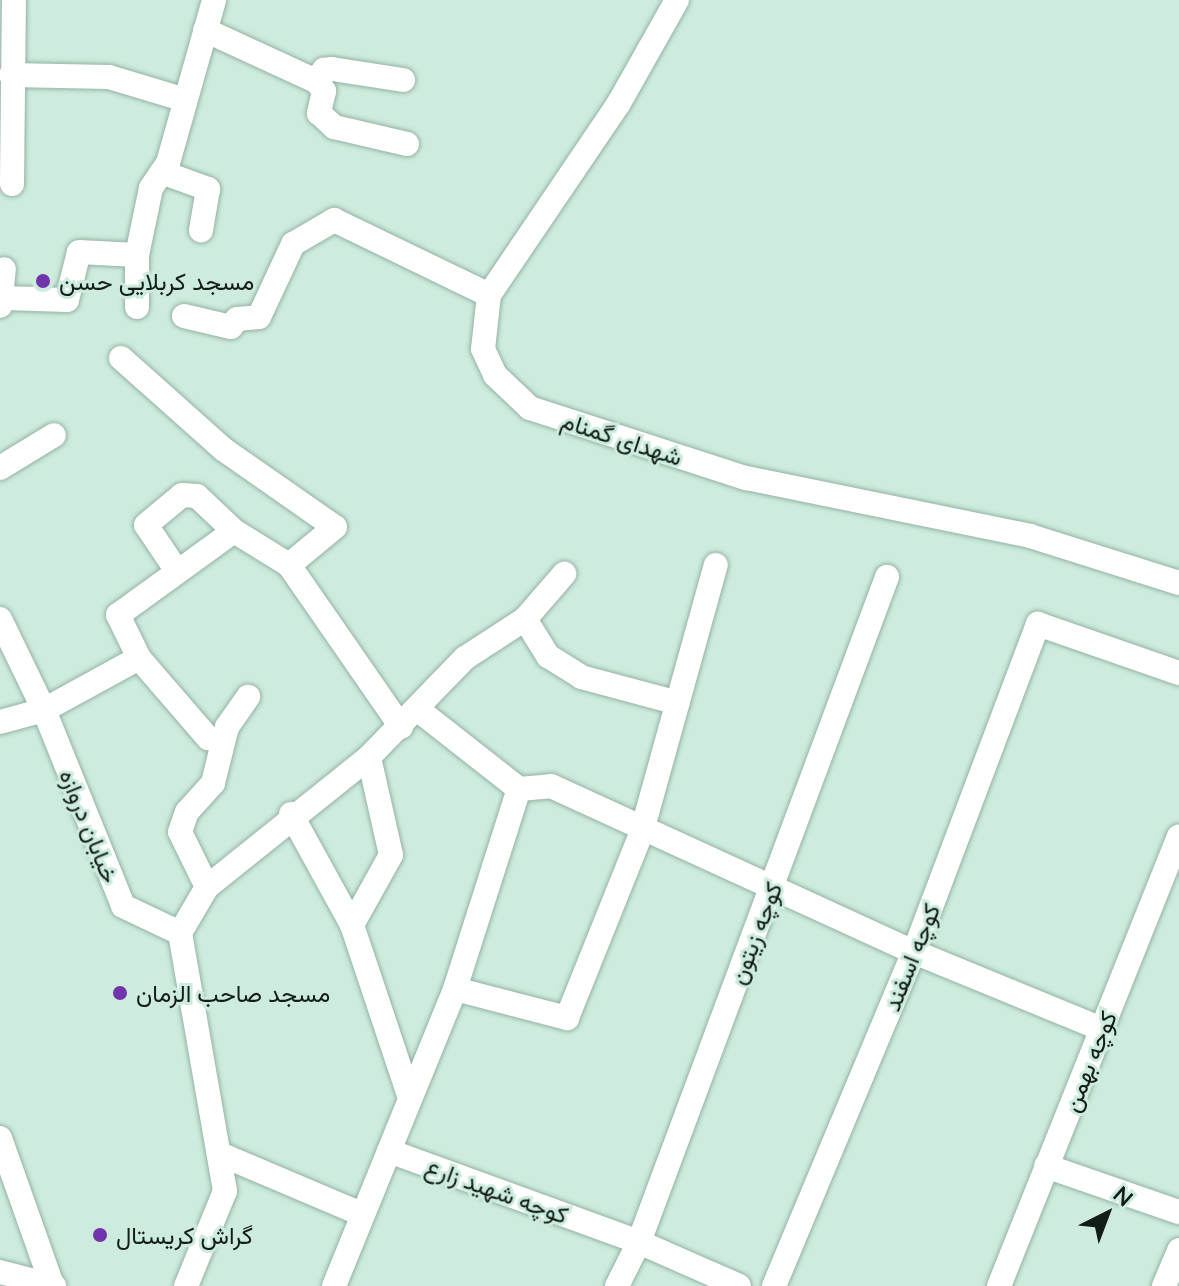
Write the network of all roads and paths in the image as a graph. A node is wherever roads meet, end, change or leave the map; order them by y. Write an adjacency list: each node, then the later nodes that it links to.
1 (14, 0): 5 (street)
2 (214, 0): 4 (street)
3 (676, 0): 16 (street, شهدای گمنام)
4 (205, 30): 7 (street); 8 (street)
5 (11, 75): 8 (street); 9 (street)
6 (403, 80): 7 (street)
7 (316, 81): 10 (street)
8 (185, 100): 11 (street)
9 (6, 118): 12 (street)
10 (407, 144)
11 (164, 173): 13 (street); 14 (street)
12 (12, 184)
13 (201, 230)
14 (137, 255): 17 (street); 18 (street)
15 (4, 269): 17 (street)
16 (489, 295): 19 (street); 29 (street, شهدای گمنام)
17 (2, 302)
18 (137, 307)
19 (184, 316)
20 (121, 358): 24 (street)
21 (54, 435): 22 (street)
22 (0, 468)
23 (234, 531): 24 (street); 26 (street); 26 (street)
24 (289, 565): 39 (street)
25 (716, 565): 35 (street)
26 (177, 571): 32 (street)
27 (564, 574): 31 (street)
28 (887, 577): 46 (street, کوچه زیتون)
29 (1179, 583)
30 (0, 619): 37 (street, خیابان دروازه)
31 (525, 619): 35 (street); 36 (street)
32 (139, 658): 37 (street); 40 (street)
33 (1179, 673): 50 (street, کوچه اسفند)
34 (248, 697): 40 (street)
35 (678, 703): 44 (street)
36 (417, 709): 39 (street); 42 (street)
37 (44, 710): 38 (street); 49 (street, خیابان دروازه)
38 (0, 722)
39 (401, 727): 41 (street)
40 (223, 741): 47 (street)
41 (369, 757): 43 (street); 48 (street)
42 (519, 789): 44 (street); 51 (street)
43 (291, 814): 47 (street); 48 (street)
44 (642, 831): 46 (street); 51 (street)
45 (1179, 837): 52 (street, کوچه بهمن)
46 (773, 885): 50 (street); 60 (street, کوچه زیتون)
47 (207, 887): 49 (street)
48 (352, 925): 53 (street)
49 (180, 933): 56 (street)
50 (914, 952): 52 (street); 68 (street, کوچه اسفند)
51 (455, 989): 53 (street)
52 (1102, 1029): 57 (street, کوچه بهمن)
53 (409, 1095): 55 (street)
54 (0, 1138): 63 (street)
55 (389, 1151): 59 (street); 60 (street, کوچه شهید زارع)
56 (220, 1154): 59 (street); 64 (street)
57 (1046, 1166): 58 (street); 69 (street, کوچه بهمن)
58 (1179, 1212)
59 (359, 1213): 65 (street)
60 (639, 1242): 66 (street, کوچه زیتون); 67 (street, کوچه شهید زارع)
61 (1179, 1250): 70 (street)
62 (0, 1272): 63 (street)
63 (53, 1286)
64 (186, 1286)
65 (334, 1286)
66 (617, 1286)
67 (739, 1286)
68 (774, 1286)
69 (999, 1286)
70 (1164, 1286)

